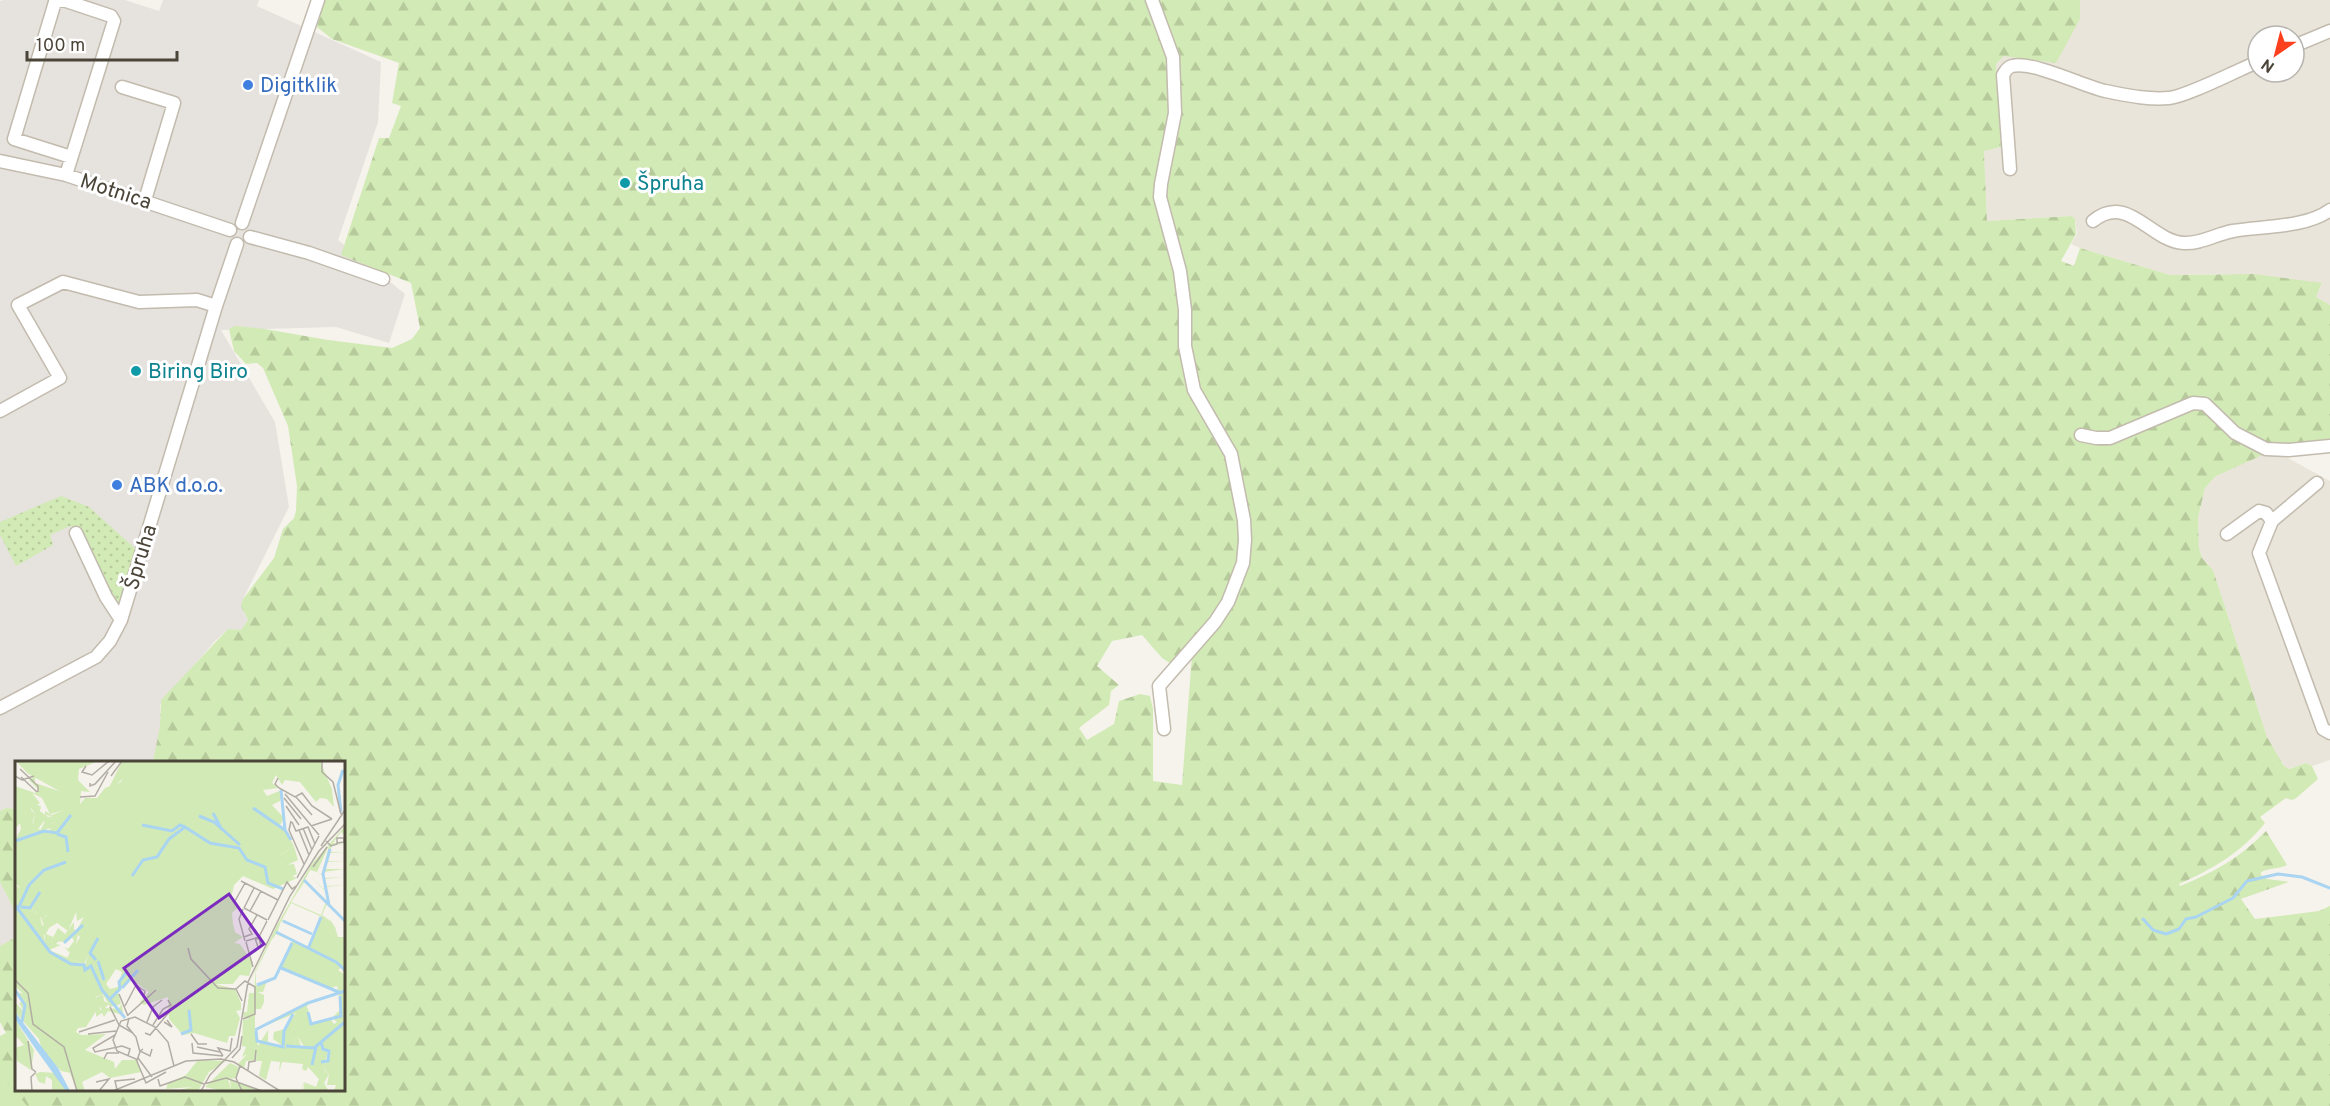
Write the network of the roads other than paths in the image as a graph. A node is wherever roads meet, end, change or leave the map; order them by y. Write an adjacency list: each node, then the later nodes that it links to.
1 (62, 0): 8 (street); 8 (street)
2 (318, 0): 15 (street)
3 (1152, 0): 30 (street)
4 (2330, 31): 5 (street)
5 (2306, 41)
6 (2246, 67): 10 (street)
7 (122, 87): 12 (street)
8 (71, 158): 11 (street)
9 (0, 161): 11 (street, Motnica)
10 (2010, 169)
11 (66, 175): 12 (street, Motnica)
12 (145, 200): 16 (street, Motnica)
13 (2330, 210): 14 (street)
14 (2093, 221)
15 (242, 223): 16 (street); 17 (street)
16 (230, 230): 18 (street)
17 (250, 237): 18 (street); 19 (street)
18 (237, 244): 20 (street, Špruha)
19 (383, 279)
20 (216, 306): 21 (street); 28 (street, Špruha)
21 (0, 411)
22 (2081, 435): 23 (street)
23 (2330, 446)
24 (2317, 483): 25 (street)
25 (2272, 521): 27 (street); 31 (street)
26 (76, 533): 28 (street)
27 (2227, 534)
28 (121, 620): 29 (street, Špruha)
29 (0, 708)
30 (1164, 729)
31 (2330, 734)

